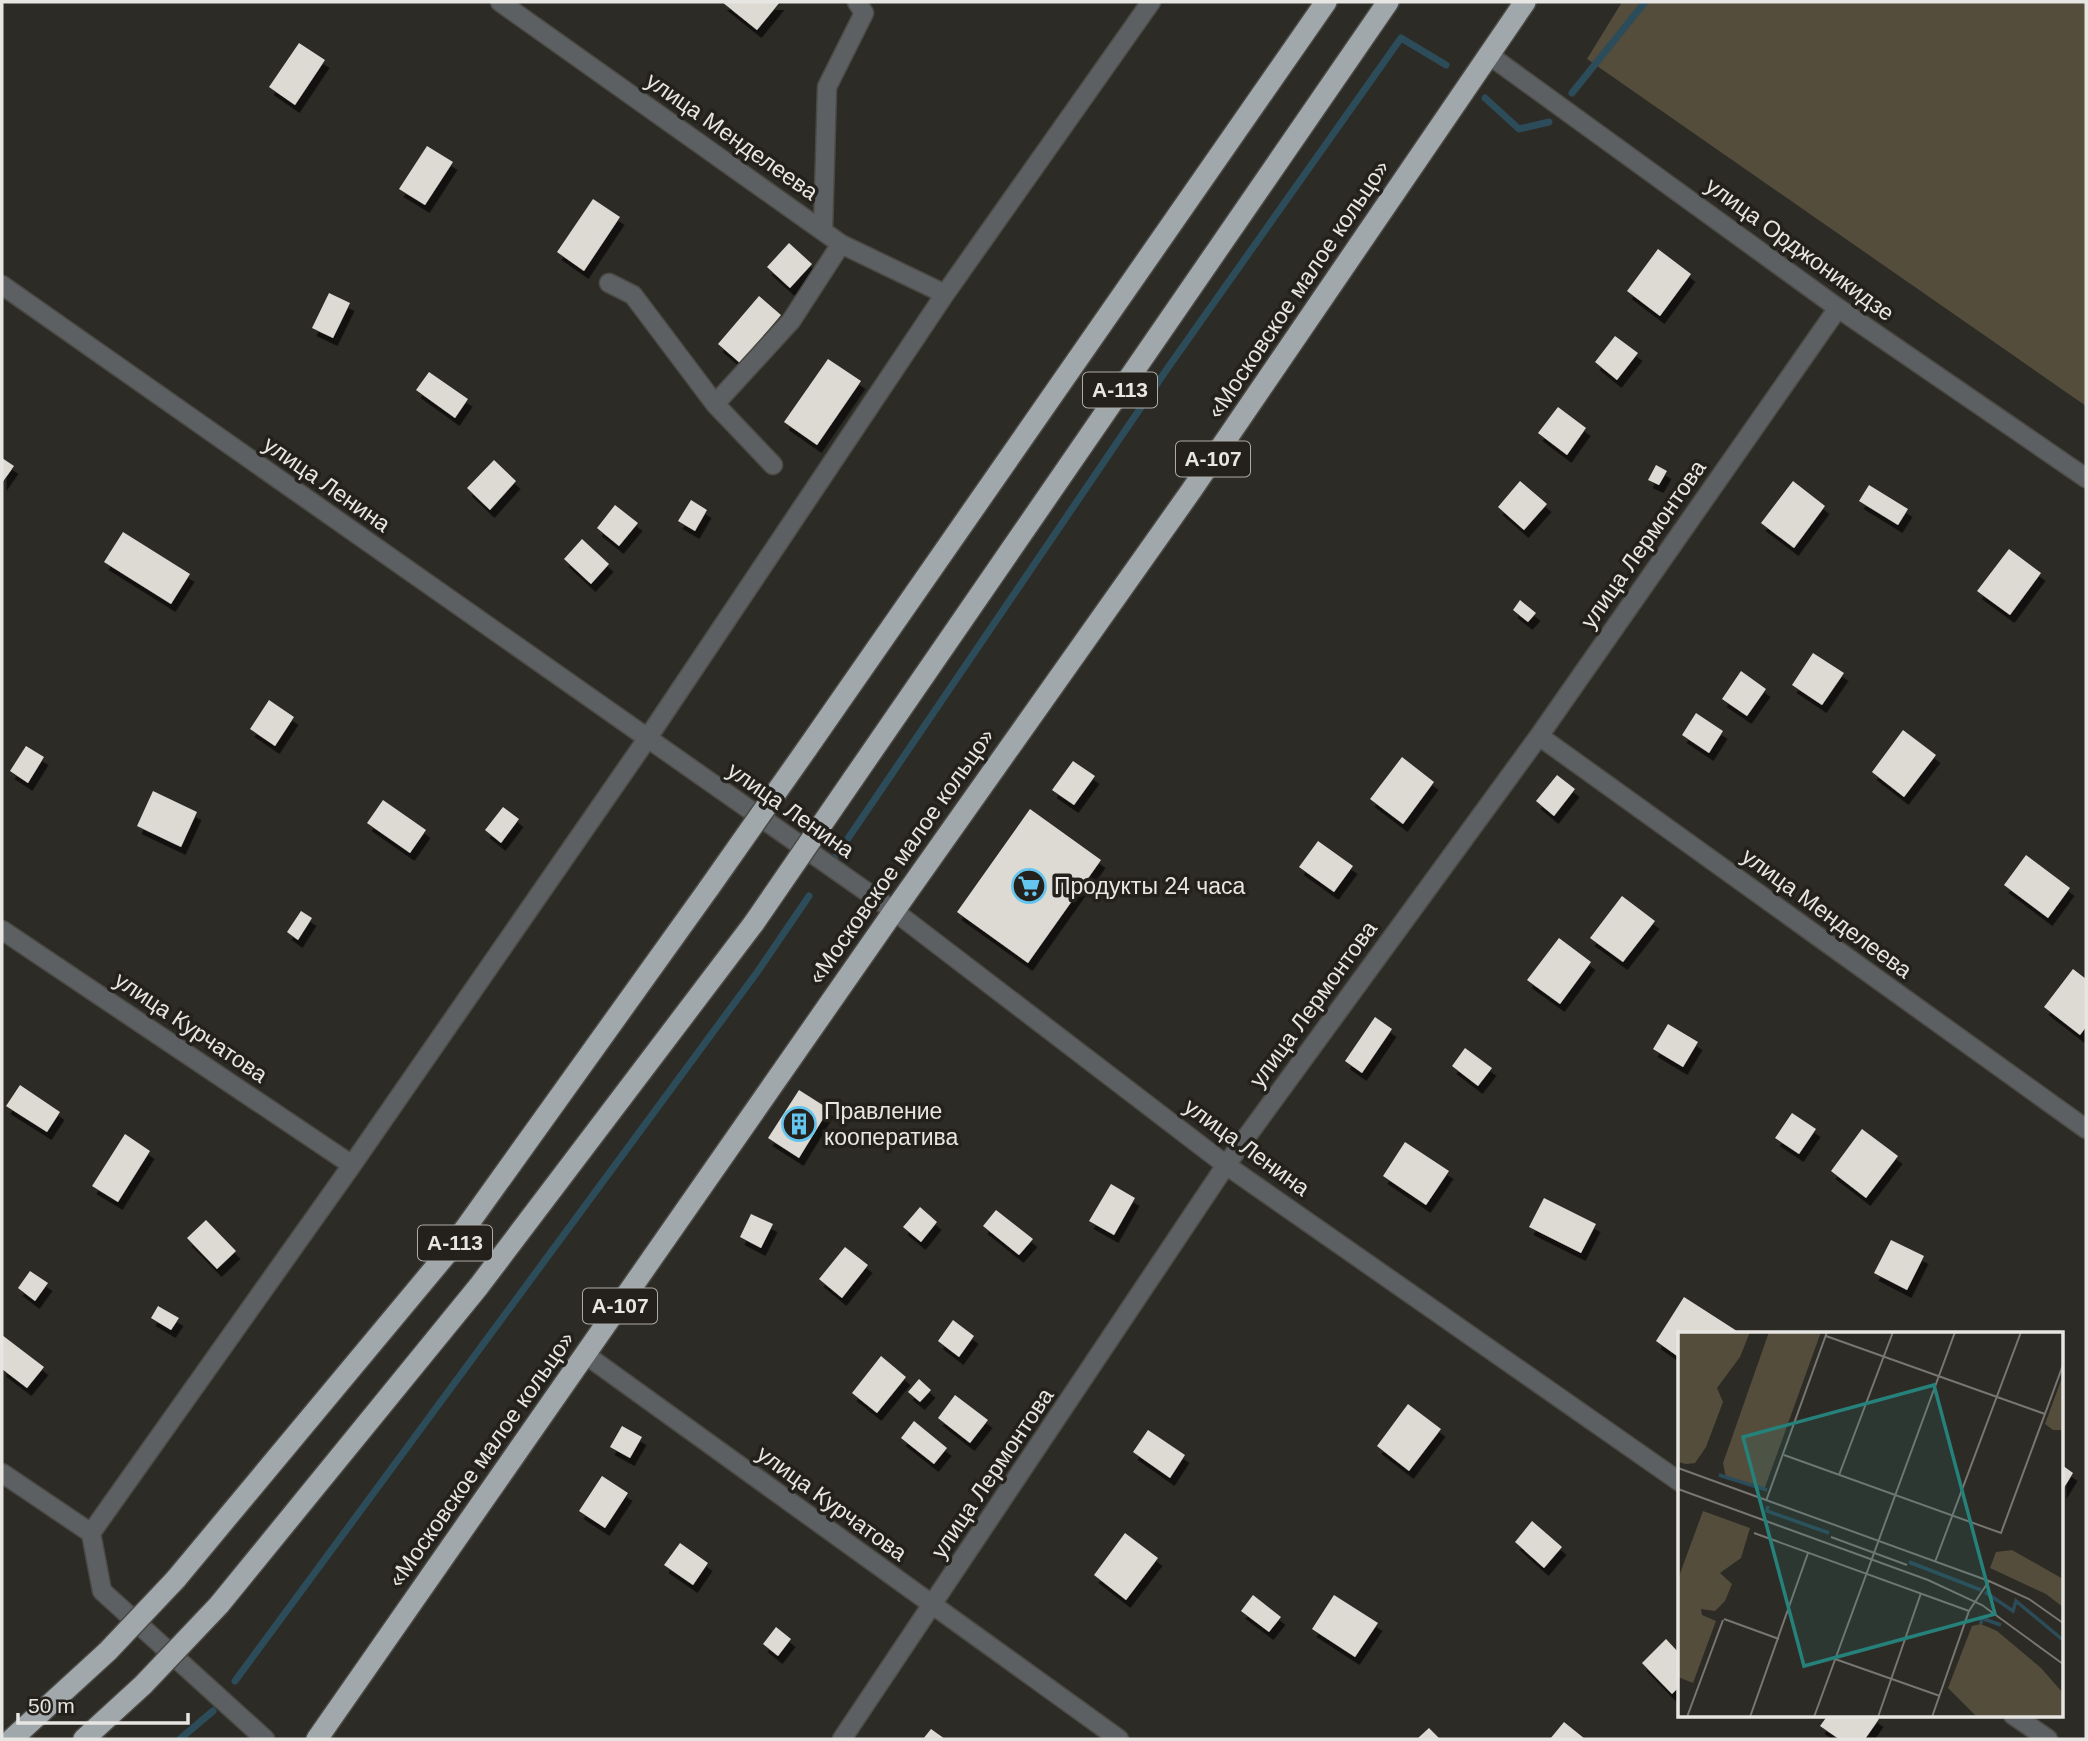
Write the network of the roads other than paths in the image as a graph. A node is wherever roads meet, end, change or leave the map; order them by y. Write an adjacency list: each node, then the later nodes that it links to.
1 (500, 2): 8 (street, улица Менделеева)
2 (857, 2): 8 (street)
3 (1151, 2): 12 (street)
4 (1326, 2): 30 (highway, А-113, bridge)
5 (1388, 2): 31 (highway, А-113, bridge)
6 (1525, 2): 7 (highway, «Московское малое кольцо» / А-107)
7 (1489, 55): 13 (street, улица Орджоникидзе); 19 (highway, «Московское малое кольцо» / А-107)
8 (823, 231): 9 (street, улица Менделеева)
9 (841, 244): 12 (street, улица Менделеева); 14 (street)
10 (609, 283): 14 (street)
11 (2, 285): 18 (street, улица Ленина)
12 (944, 294): 18 (street)
13 (1838, 308): 16 (street, улица Орджоникидзе); 17 (street, улица Лермонтова)
14 (715, 404): 15 (street)
15 (773, 465)
16 (2086, 478)
17 (1539, 736): 21 (street, улица Менделеева); 23 (street, улица Лермонтова)
18 (647, 739): 19 (street, улица Ленина); 22 (street)
19 (894, 911): 23 (street, улица Ленина); 24 (highway, «Московское малое кольцо» / А-107)
20 (2, 930): 22 (street, улица Курчатова)
21 (2086, 1129)
22 (352, 1165): 27 (street)
23 (1226, 1165): 26 (street, улица Ленина); 28 (street, улица Лермонтова)
24 (586, 1355): 28 (street, улица Курчатова); 33 (highway, «Московское малое кольцо» / А-107)
25 (2, 1473): 27 (street)
26 (1678, 1481)
27 (91, 1533): 32 (street)
28 (933, 1606): 34 (street, улица Лермонтова); 35 (street, улица Курчатова)
29 (2014, 1716): 36 (street)
30 (12, 1739)
31 (83, 1739)
32 (265, 1739)
33 (317, 1739)
34 (842, 1739)
35 (1119, 1739)
36 (2048, 1739)

